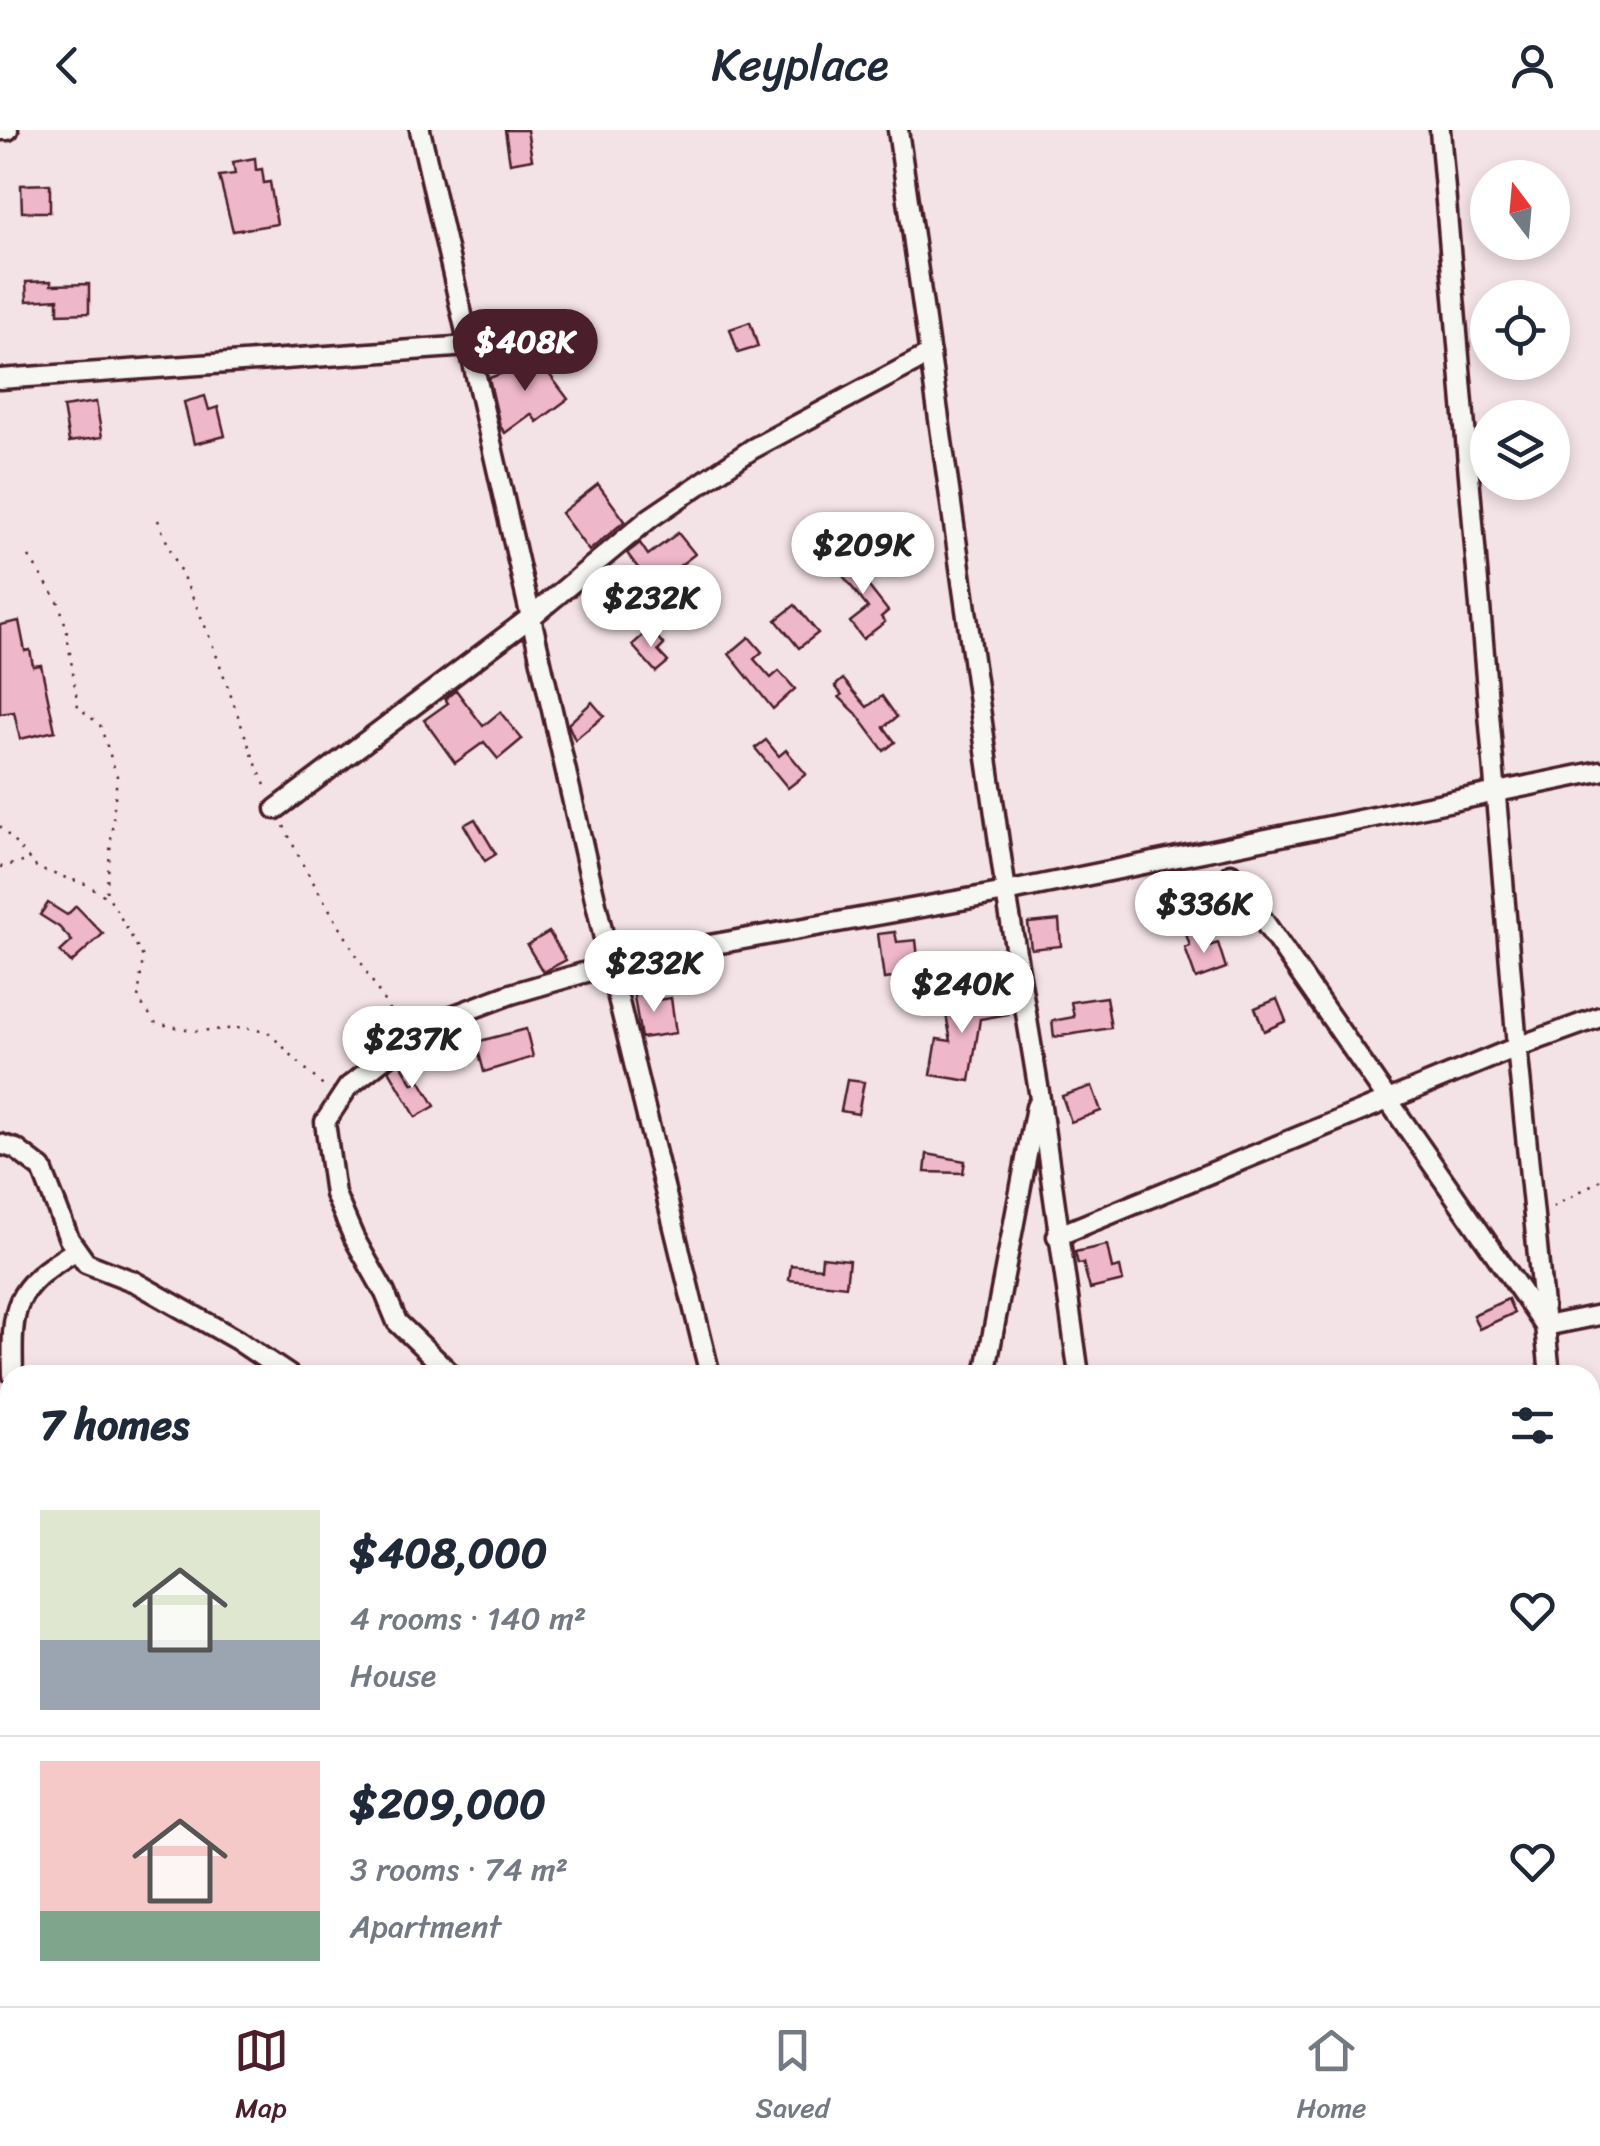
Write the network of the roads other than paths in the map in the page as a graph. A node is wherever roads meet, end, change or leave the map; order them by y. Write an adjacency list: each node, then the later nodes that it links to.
1 (0, 130): 2 (street)
2 (8, 130)
3 (420, 130): 6 (street)
4 (898, 130): 7 (street)
5 (1440, 130): 11 (street)
6 (469, 346): 8 (street); 9 (street)
7 (930, 354): 9 (street); 14 (street)
8 (0, 380)
9 (531, 617): 12 (street); 15 (street)
10 (1600, 770): 11 (street)
11 (1496, 792): 14 (street); 17 (street)
12 (276, 809)
13 (1231, 874): 19 (street)
14 (1006, 892): 15 (street); 18 (street)
15 (610, 964): 27 (street); 28 (street)
16 (1600, 1017): 17 (street)
17 (1517, 1046): 19 (street); 24 (street)
18 (1039, 1092): 21 (street); 29 (street)
19 (1389, 1099): 21 (street); 24 (street)
20 (0, 1144): 22 (street)
21 (1057, 1236): 30 (street)
22 (75, 1251): 25 (street); 26 (street)
23 (1600, 1315): 24 (street)
24 (1545, 1326): 31 (street)
25 (13, 1365)
26 (274, 1365)
27 (442, 1365)
28 (708, 1365)
29 (987, 1365)
30 (1077, 1365)
31 (1549, 1365)

